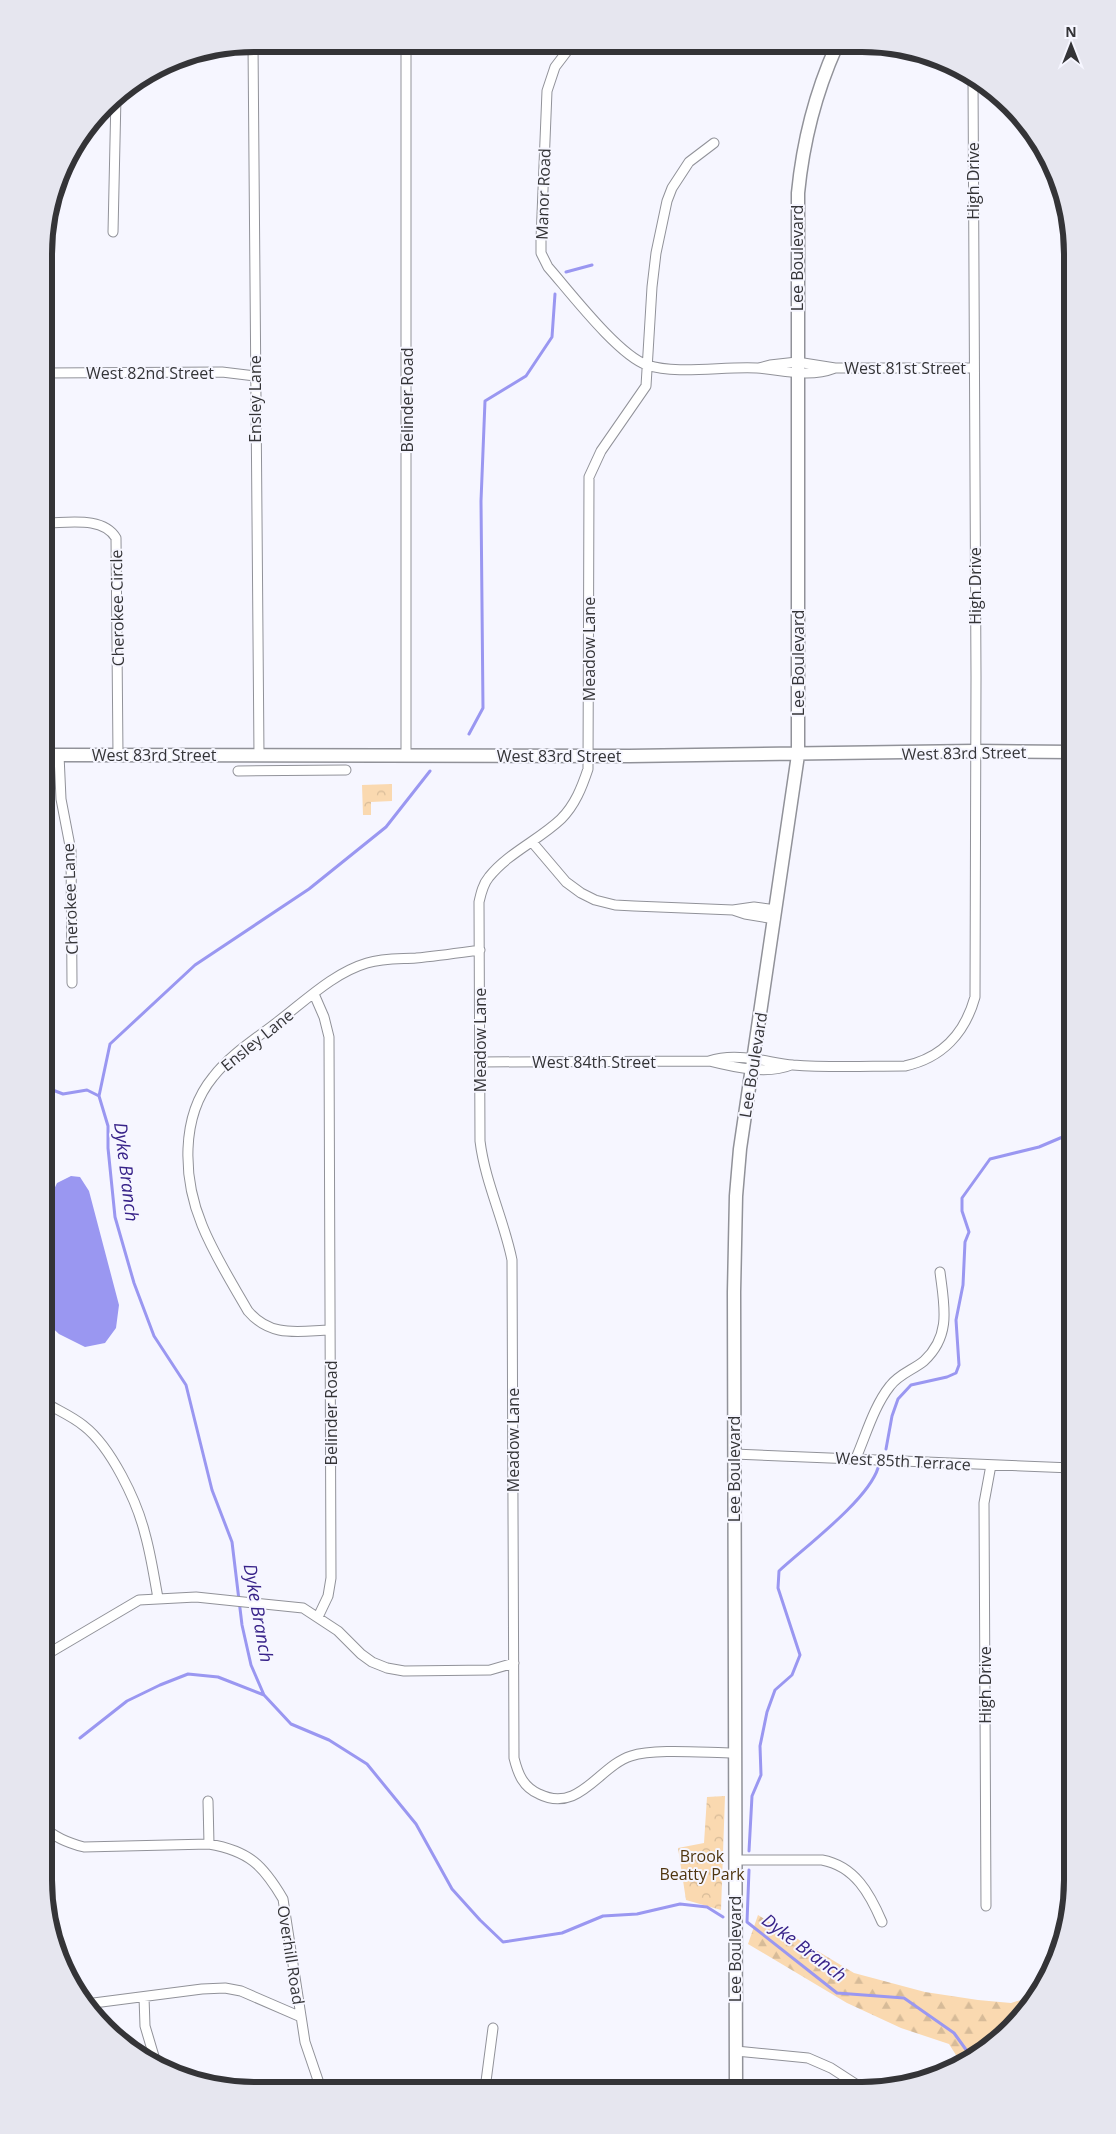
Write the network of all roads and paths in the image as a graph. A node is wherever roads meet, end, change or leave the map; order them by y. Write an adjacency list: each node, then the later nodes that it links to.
1 (253, 52): 13 (street, Ensley Lane)
2 (406, 52): 21 (street, Belinder Road)
3 (566, 52): 9 (street, Manor Road)
4 (834, 52): 10 (street, Lee Boulevard)
5 (973, 86): 11 (street, High Drive)
6 (116, 108): 8 (street)
7 (714, 143): 9 (street, Meadow Lane)
8 (113, 232)
9 (648, 365): 10 (street, West 81st Street); 23 (street, Meadow Lane)
10 (797, 368): 11 (street, West 81st Street); 22 (street, Lee Boulevard)
11 (974, 368): 15 (street, High Drive)
12 (52, 373): 13 (street, West 82nd Street)
13 (255, 376): 17 (street, Ensley Lane)
14 (52, 523): 20 (street, Cherokee Circle)
15 (975, 751): 16 (street, West 83rd Street); 22 (street, West 83rd Street); 33 (street, High Drive)
16 (1064, 752)
17 (258, 754): 20 (street, West 83rd Street); 21 (street, West 83rd Street)
18 (52, 755): 19 (street, West 83rd Street)
19 (59, 755): 20 (street, West 83rd Street); 29 (street, Cherokee Lane)
20 (118, 755)
21 (406, 755): 23 (street, West 83rd Street)
22 (798, 755): 23 (street, West 83rd Street); 27 (street, Lee Boulevard)
23 (589, 756): 26 (street, Meadow Lane)
24 (346, 770): 25 (street)
25 (238, 771)
26 (532, 842): 27 (street); 28 (street, Meadow Lane)
27 (776, 914): 32 (street, Lee Boulevard)
28 (480, 950): 30 (street, Ensley Lane); 31 (street, Meadow Lane)
29 (72, 983)
30 (314, 994): 35 (street, Belinder Road); 35 (street, Ensley Lane)
31 (480, 1062): 32 (street, West 84th Street); 44 (street, Meadow Lane)
32 (754, 1064): 33 (street, West 84th Street); 37 (street, Lee Boulevard)
33 (912, 1064)
34 (940, 1272): 38 (street)
35 (330, 1330): 42 (street, Belinder Road)
36 (52, 1407): 41 (street)
37 (734, 1454): 38 (street, West 85th Terrace); 45 (street, Lee Boulevard)
38 (856, 1458): 39 (street, West 85th Terrace)
39 (991, 1464): 40 (street, West 85th Terrace); 50 (street, High Drive)
40 (1064, 1468)
41 (158, 1598): 42 (street); 43 (street)
42 (318, 1617): 44 (street)
43 (52, 1651)
44 (514, 1663): 45 (street, Meadow Lane)
45 (734, 1753): 49 (street, Lee Boulevard)
46 (208, 1801): 48 (street)
47 (52, 1833): 48 (street, Overhill Road)
48 (209, 1844): 54 (street, Overhill Road)
49 (735, 1860): 51 (street); 56 (street, Lee Boulevard)
50 (986, 1906)
51 (882, 1922)
52 (144, 1997): 53 (street); 54 (street); 57 (street)
53 (94, 2002)
54 (301, 2017): 58 (street, Overhill Road)
55 (492, 2028): 59 (street)
56 (736, 2051): 60 (street, Lee Boulevard); 61 (street)
57 (153, 2054)
58 (319, 2082)
59 (486, 2082)
60 (736, 2082)
61 (853, 2082)

